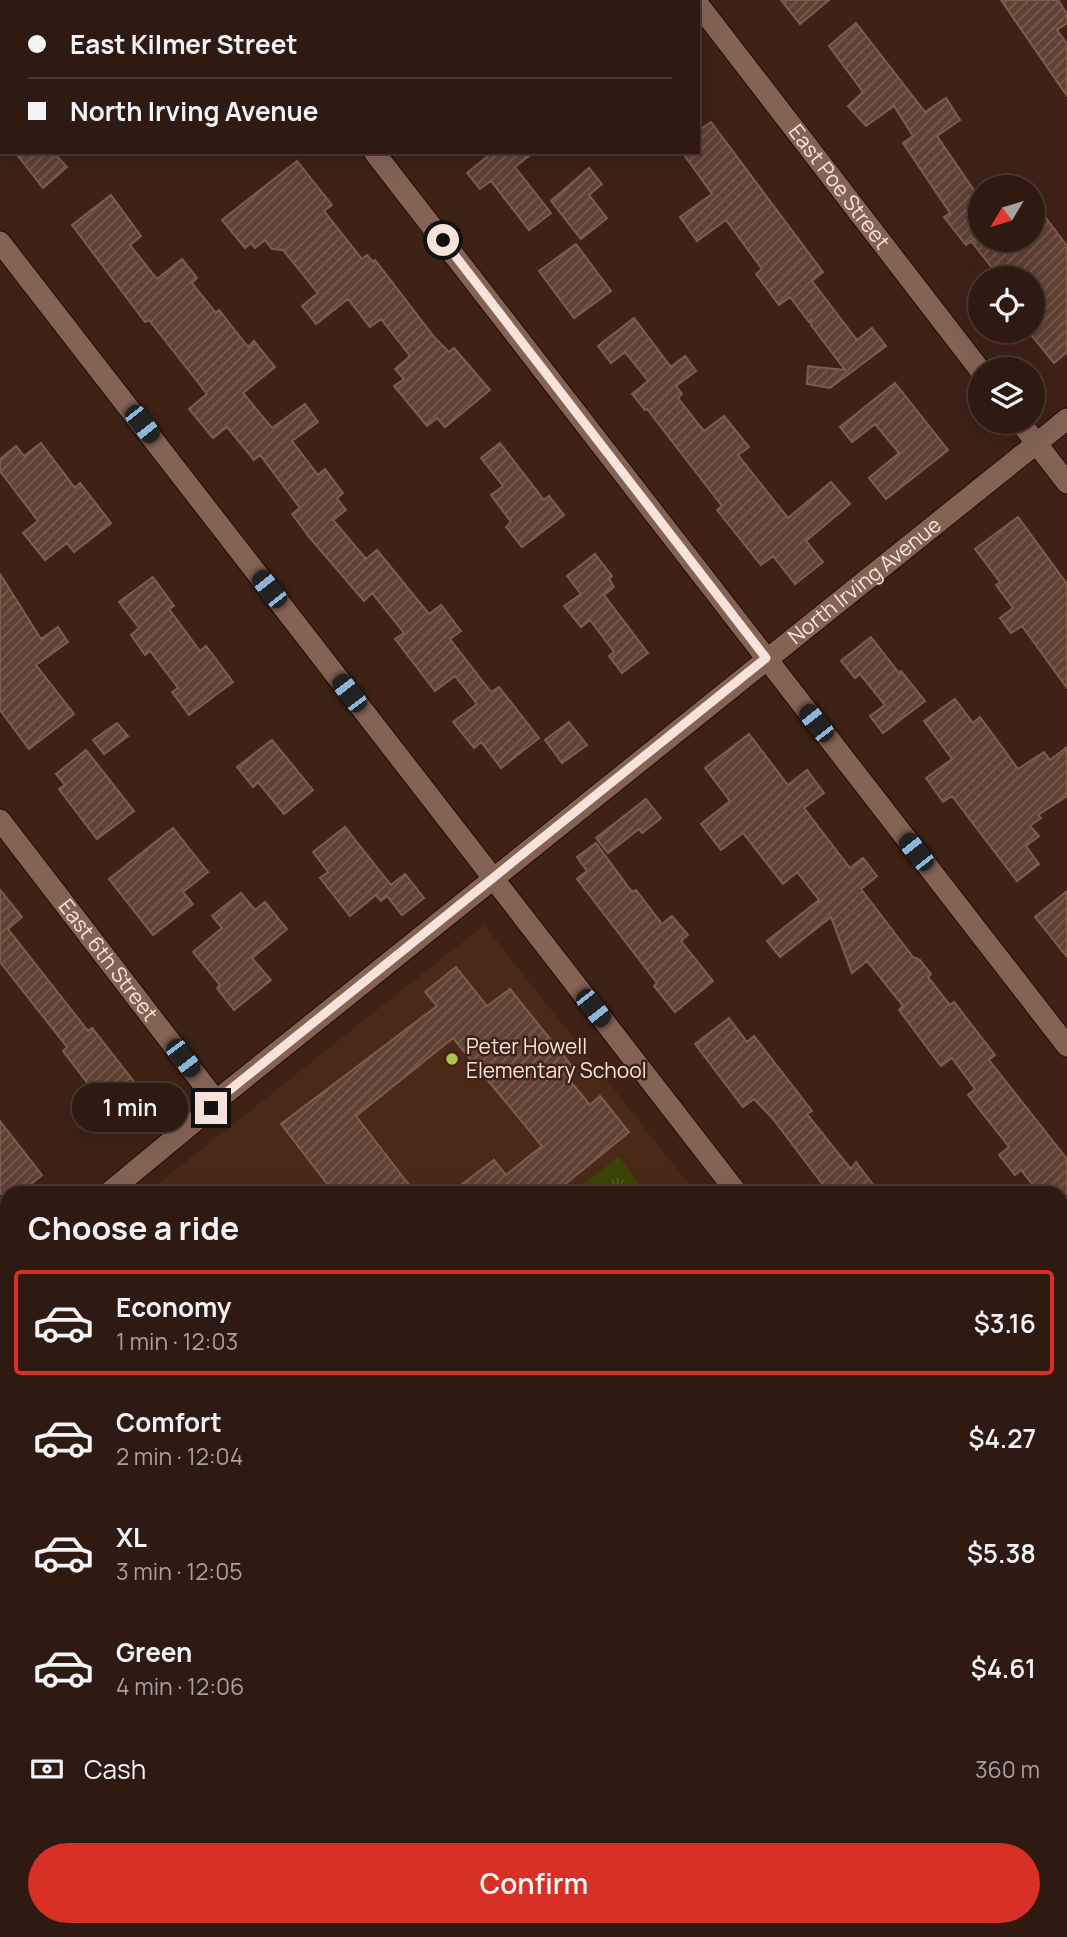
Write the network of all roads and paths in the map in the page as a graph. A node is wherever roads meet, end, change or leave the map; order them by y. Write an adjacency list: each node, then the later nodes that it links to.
1 (700, 7): 4 (street, East Poe Street)
2 (376, 154): 9 (street)
3 (0, 242): 11 (street)
4 (970, 357)
5 (1067, 419): 7 (street, North Irving Avenue)
6 (1029, 434): 7 (street)
7 (1036, 443): 8 (street); 9 (street, North Irving Avenue)
8 (1067, 483)
9 (766, 658): 11 (street, North Irving Avenue); 12 (street)
10 (0, 820): 13 (street, East 6th Street)
11 (492, 878): 13 (street, North Irving Avenue); 15 (street)
12 (1067, 1045)
13 (216, 1101): 14 (street, North Irving Avenue)
14 (117, 1186)
15 (732, 1186)

